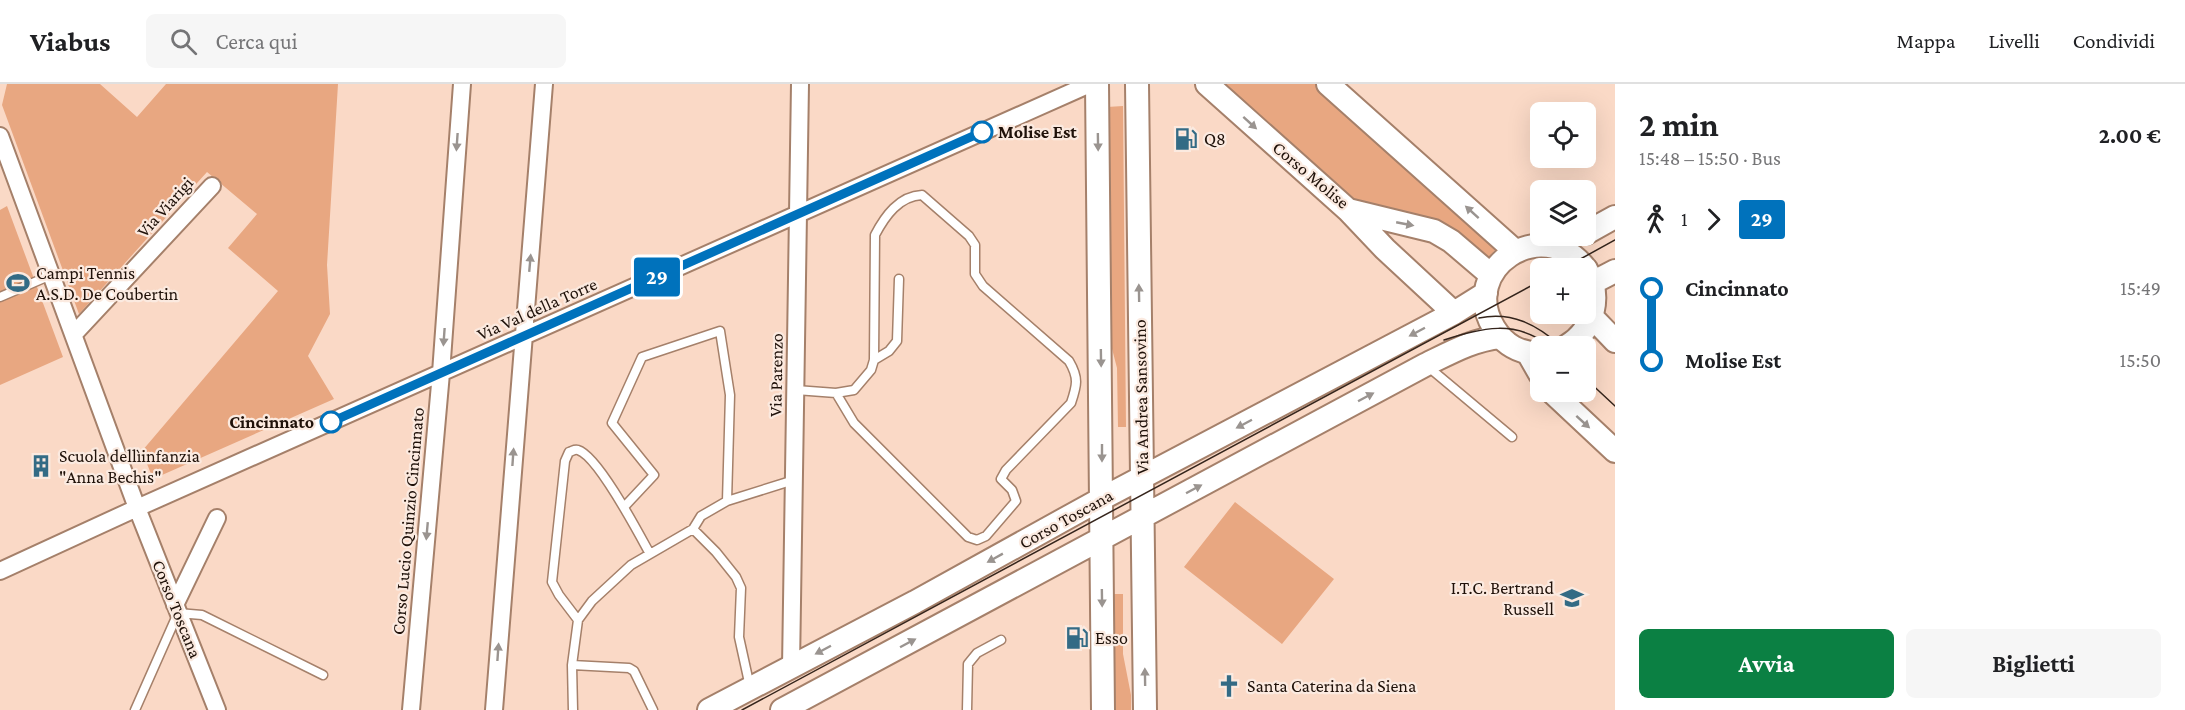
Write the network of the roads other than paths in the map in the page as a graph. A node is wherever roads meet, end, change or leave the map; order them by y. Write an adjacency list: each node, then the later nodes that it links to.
1 (462, 84): 36 (street, Corso Lucio Quinzio Cincinnato, one-way to 36)
2 (544, 84): 30 (street, one-way to 2)
3 (800, 84): 12 (street, Via Parenzo)
4 (1090, 84): 12 (street, Via Val della Torre)
5 (1098, 84): 44 (street, one-way to 44)
6 (1137, 84): 42 (street, Via Andrea Sansovino, one-way to 6)
7 (1207, 84): 11 (street, Corso Molise, one-way to 11)
8 (1328, 84): 17 (street, one-way to 8)
9 (0, 136): 21 (street, Corso Toscana)
10 (212, 186): 28 (street, Via Viarigi)
11 (1348, 210): 23 (street, Corso Molise, one-way to 23); 25 (street)
12 (799, 213): 30 (street, Via Val della Torre); 37 (street, Via Parenzo)
13 (1615, 217): 14 (street)
14 (1596, 227)
15 (1558, 246): 16 (street)
16 (1554, 247): 17 (street); 18 (street)
17 (1515, 251): 23 (street, Corso Toscana)
18 (1575, 258)
19 (1615, 270): 20 (street)
20 (1596, 272)
21 (51, 275): 24 (lane); 28 (street, Corso Toscana)
22 (899, 279): 34 (lane)
23 (1489, 284): 25 (street, Corso Toscana); 31 (street)
24 (0, 297)
25 (1454, 313): 42 (street, Corso Toscana, one-way to 42)
26 (1596, 321): 32 (street)
27 (1588, 324): 29 (street)
28 (74, 334): 47 (street, Corso Toscana)
29 (1579, 336)
30 (523, 337): 36 (street, Via Val della Torre); 64 (street, one-way to 30)
31 (1500, 337): 33 (street); 35 (street, Corso Toscana)
32 (1615, 341)
33 (1530, 352)
34 (874, 360): 38 (lane); 38 (lane)
35 (1425, 365): 40 (lane); 48 (street, Corso Toscana, one-way to 35)
36 (441, 373): 47 (street, Via Val della Torre); 63 (street, Corso Lucio Quinzio Cincinnato, one-way to 63)
37 (796, 390): 38 (lane); 43 (street, Via Parenzo)
38 (836, 393)
39 (1563, 402): 41 (street, one-way to 41)
40 (1512, 437)
41 (1615, 451)
42 (1141, 478): 44 (street, Corso Toscana); 48 (street, Via Andrea Sansovino)
43 (794, 480): 45 (lane); 58 (street, Via Parenzo)
44 (1101, 499): 51 (street); 58 (street, Corso Toscana, one-way to 58)
45 (727, 501): 46 (lane); 50 (lane)
46 (624, 507): 52 (lane); 55 (lane)
47 (137, 508): 53 (street, Via Val della Torre); 54 (street, Corso Toscana)
48 (1143, 516): 51 (street, Corso Toscana); 71 (street, Via Andrea Sansovino, one-way to 48)
49 (217, 518): 54 (street)
50 (693, 529): 52 (lane); 60 (lane)
51 (1101, 540): 68 (street, Corso Toscana, one-way to 51); 70 (street, one-way to 70)
52 (650, 554): 55 (lane)
53 (0, 571)
54 (177, 609): 59 (lane); 61 (lane); 62 (street, Corso Toscana)
55 (578, 621): 57 (lane)
56 (1001, 640): 69 (lane)
57 (572, 665): 65 (lane); 66 (lane)
58 (791, 667): 60 (street, Corso Toscana)
59 (323, 675)
60 (750, 687): 67 (street, Corso Toscana)
61 (135, 710)
62 (217, 710)
63 (411, 710)
64 (494, 710)
65 (573, 710)
66 (653, 710)
67 (709, 710)
68 (783, 710)
69 (967, 710)
70 (1103, 710)
71 (1145, 710)

